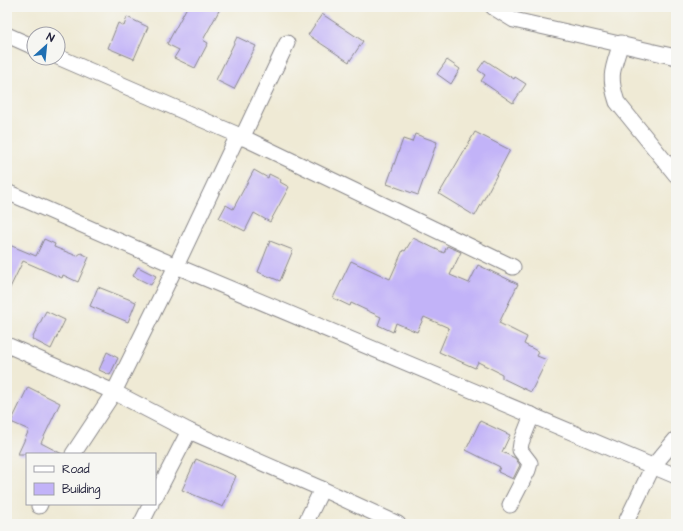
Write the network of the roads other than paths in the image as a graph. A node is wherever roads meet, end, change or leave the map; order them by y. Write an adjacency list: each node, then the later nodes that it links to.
1 (494, 7): 5 (street)
2 (7, 35): 3 (street)
3 (26, 43)
4 (287, 43): 8 (street)
5 (620, 43): 6 (street); 9 (street)
6 (676, 57)
7 (66, 61): 8 (street)
8 (240, 137): 11 (street); 12 (street)
9 (676, 175)
10 (7, 192): 11 (street)
11 (176, 266): 14 (street); 15 (street)
12 (512, 267)
13 (7, 345): 14 (street)
14 (114, 392): 16 (street); 18 (street)
15 (532, 415): 19 (street); 24 (street)
16 (189, 431): 21 (street); 22 (street)
17 (676, 439): 19 (street)
18 (74, 453)
19 (653, 466): 20 (street); 28 (street)
20 (676, 476)
21 (322, 489): 26 (street); 27 (street)
22 (156, 495)
23 (151, 505): 25 (street)
24 (510, 505)
25 (141, 524)
26 (305, 524)
27 (398, 524)
28 (625, 524)

